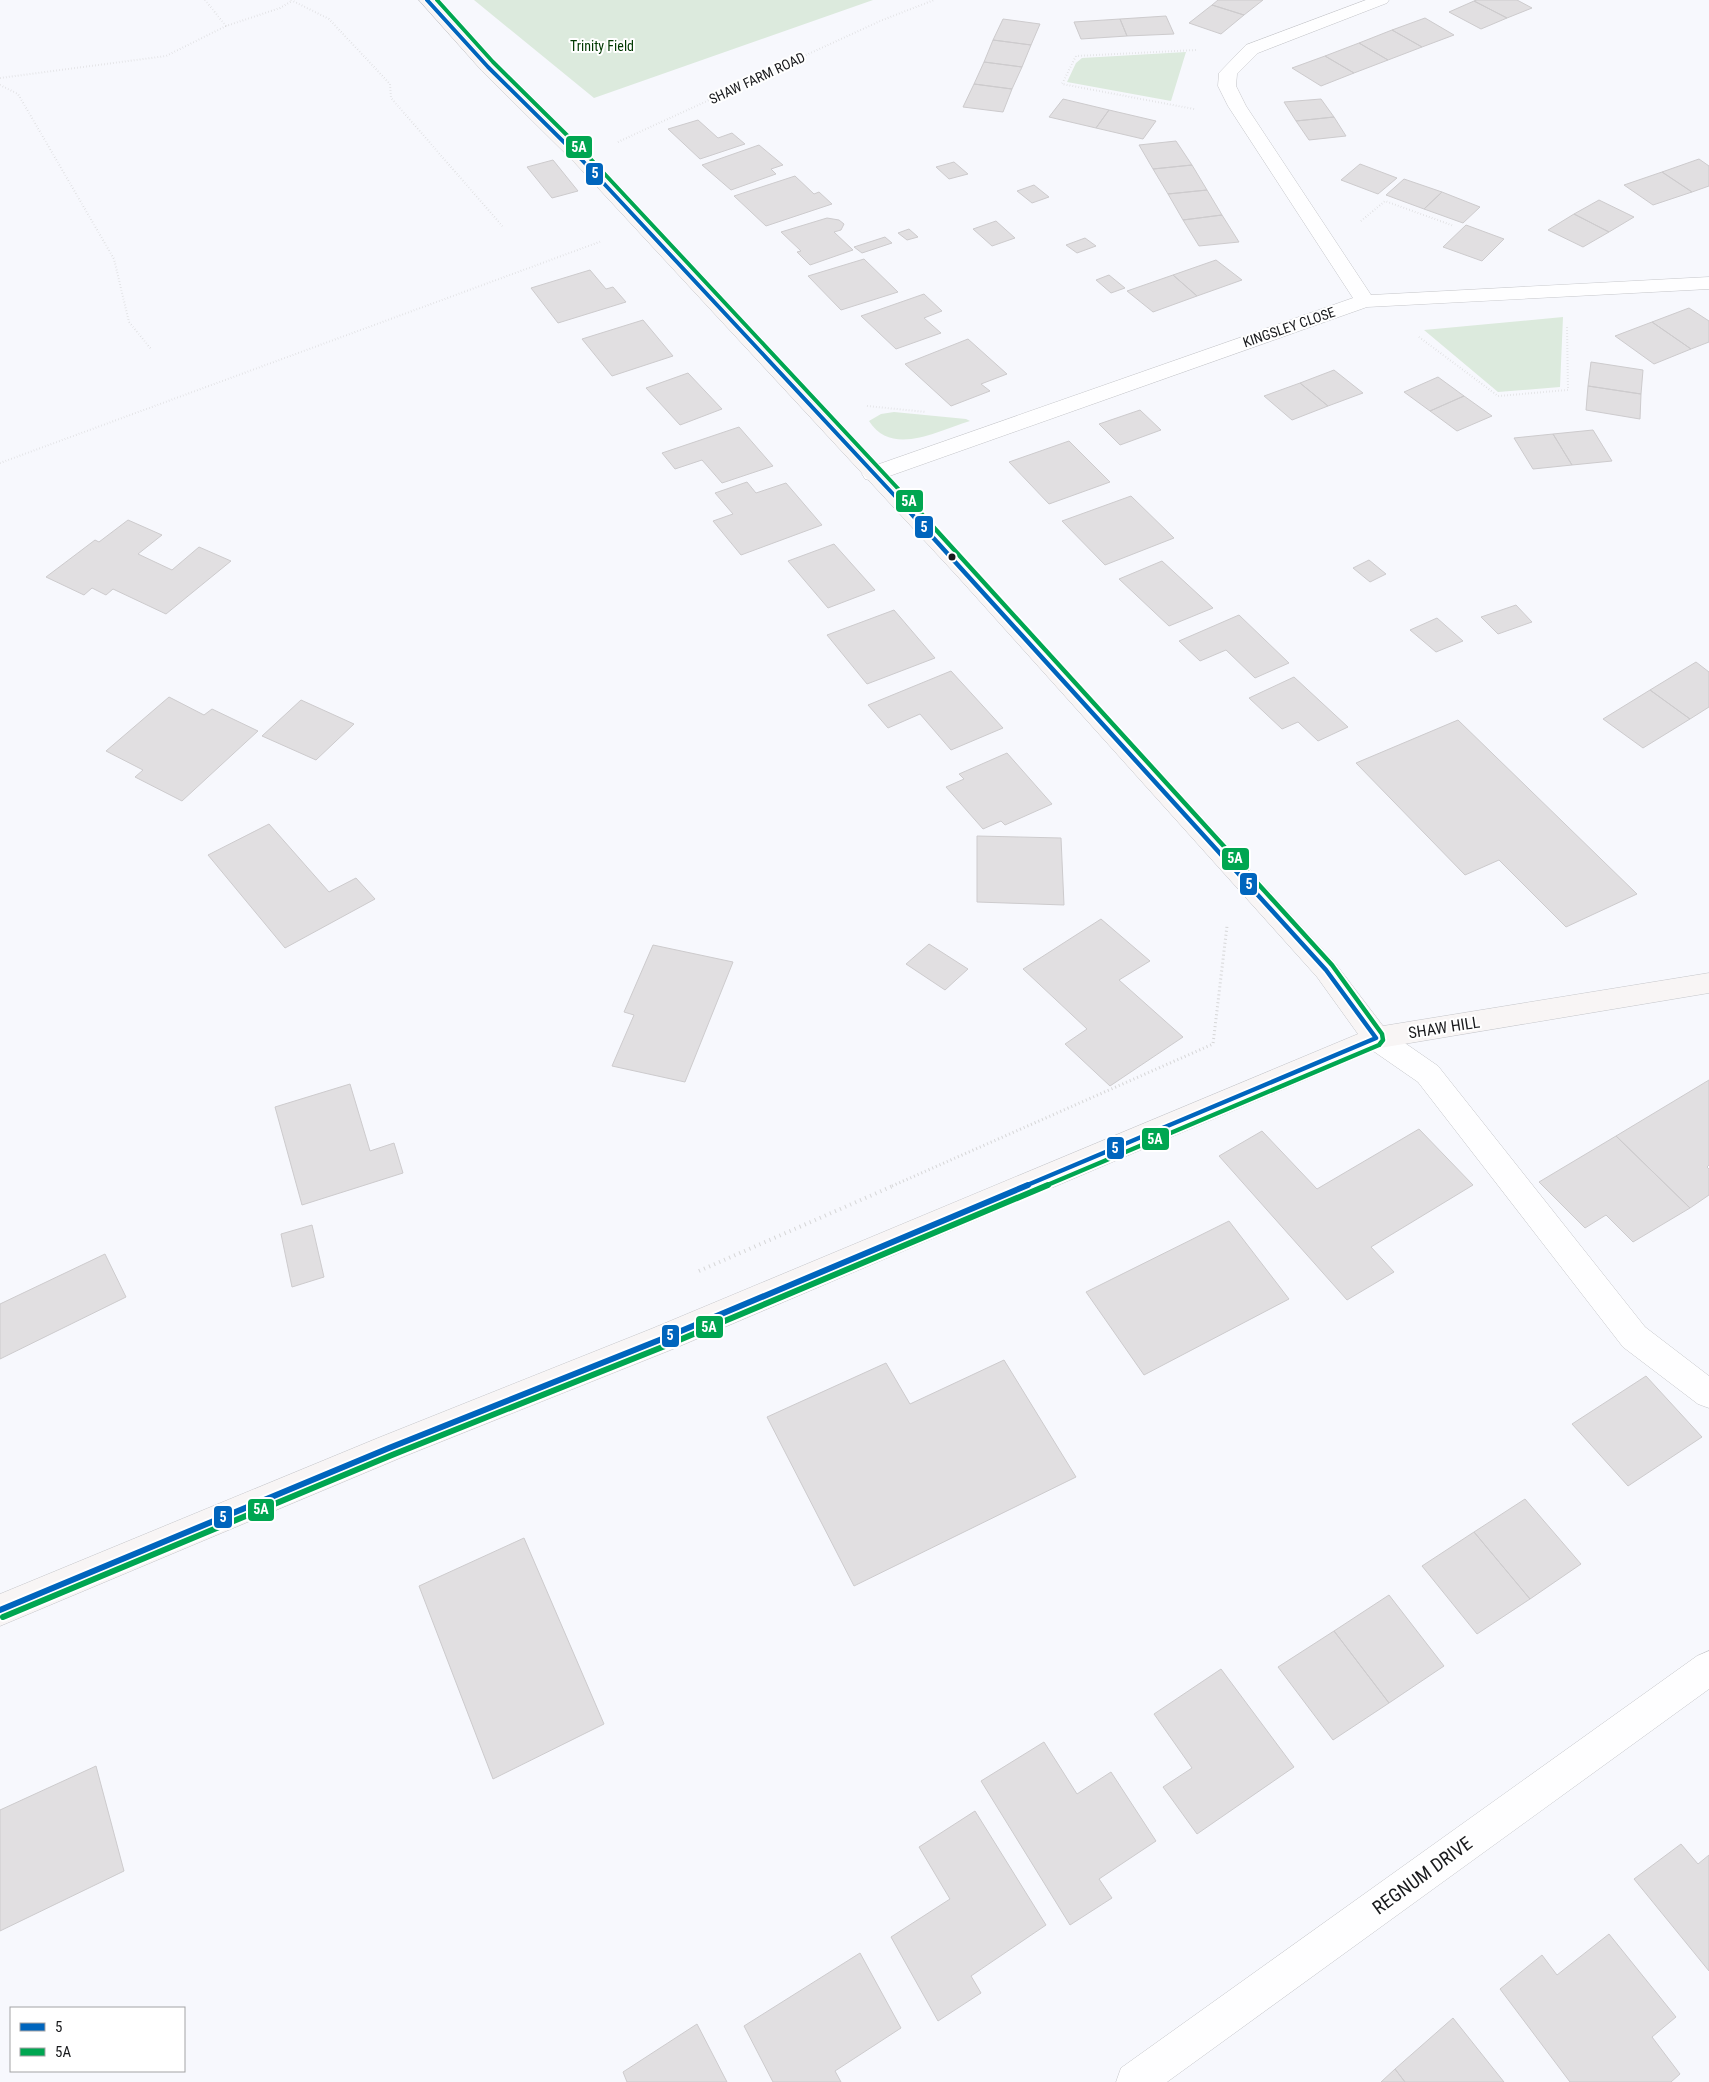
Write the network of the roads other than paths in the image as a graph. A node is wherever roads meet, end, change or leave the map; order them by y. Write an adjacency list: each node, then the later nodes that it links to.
1 (427, 0): 5 (street)
2 (1381, 0): 4 (street)
3 (1709, 282): 4 (street, KINGSLEY CLOSE)
4 (1366, 301): 5 (street, KINGSLEY CLOSE)
5 (873, 474): 7 (street)
6 (1709, 983): 7 (street, SHAW HILL)
7 (1376, 1038): 8 (street); 9 (street, SHAW HILL)
8 (1709, 1394)
9 (0, 1610)
10 (1709, 1668): 11 (street, REGNUM DRIVE)
11 (1135, 2082)

